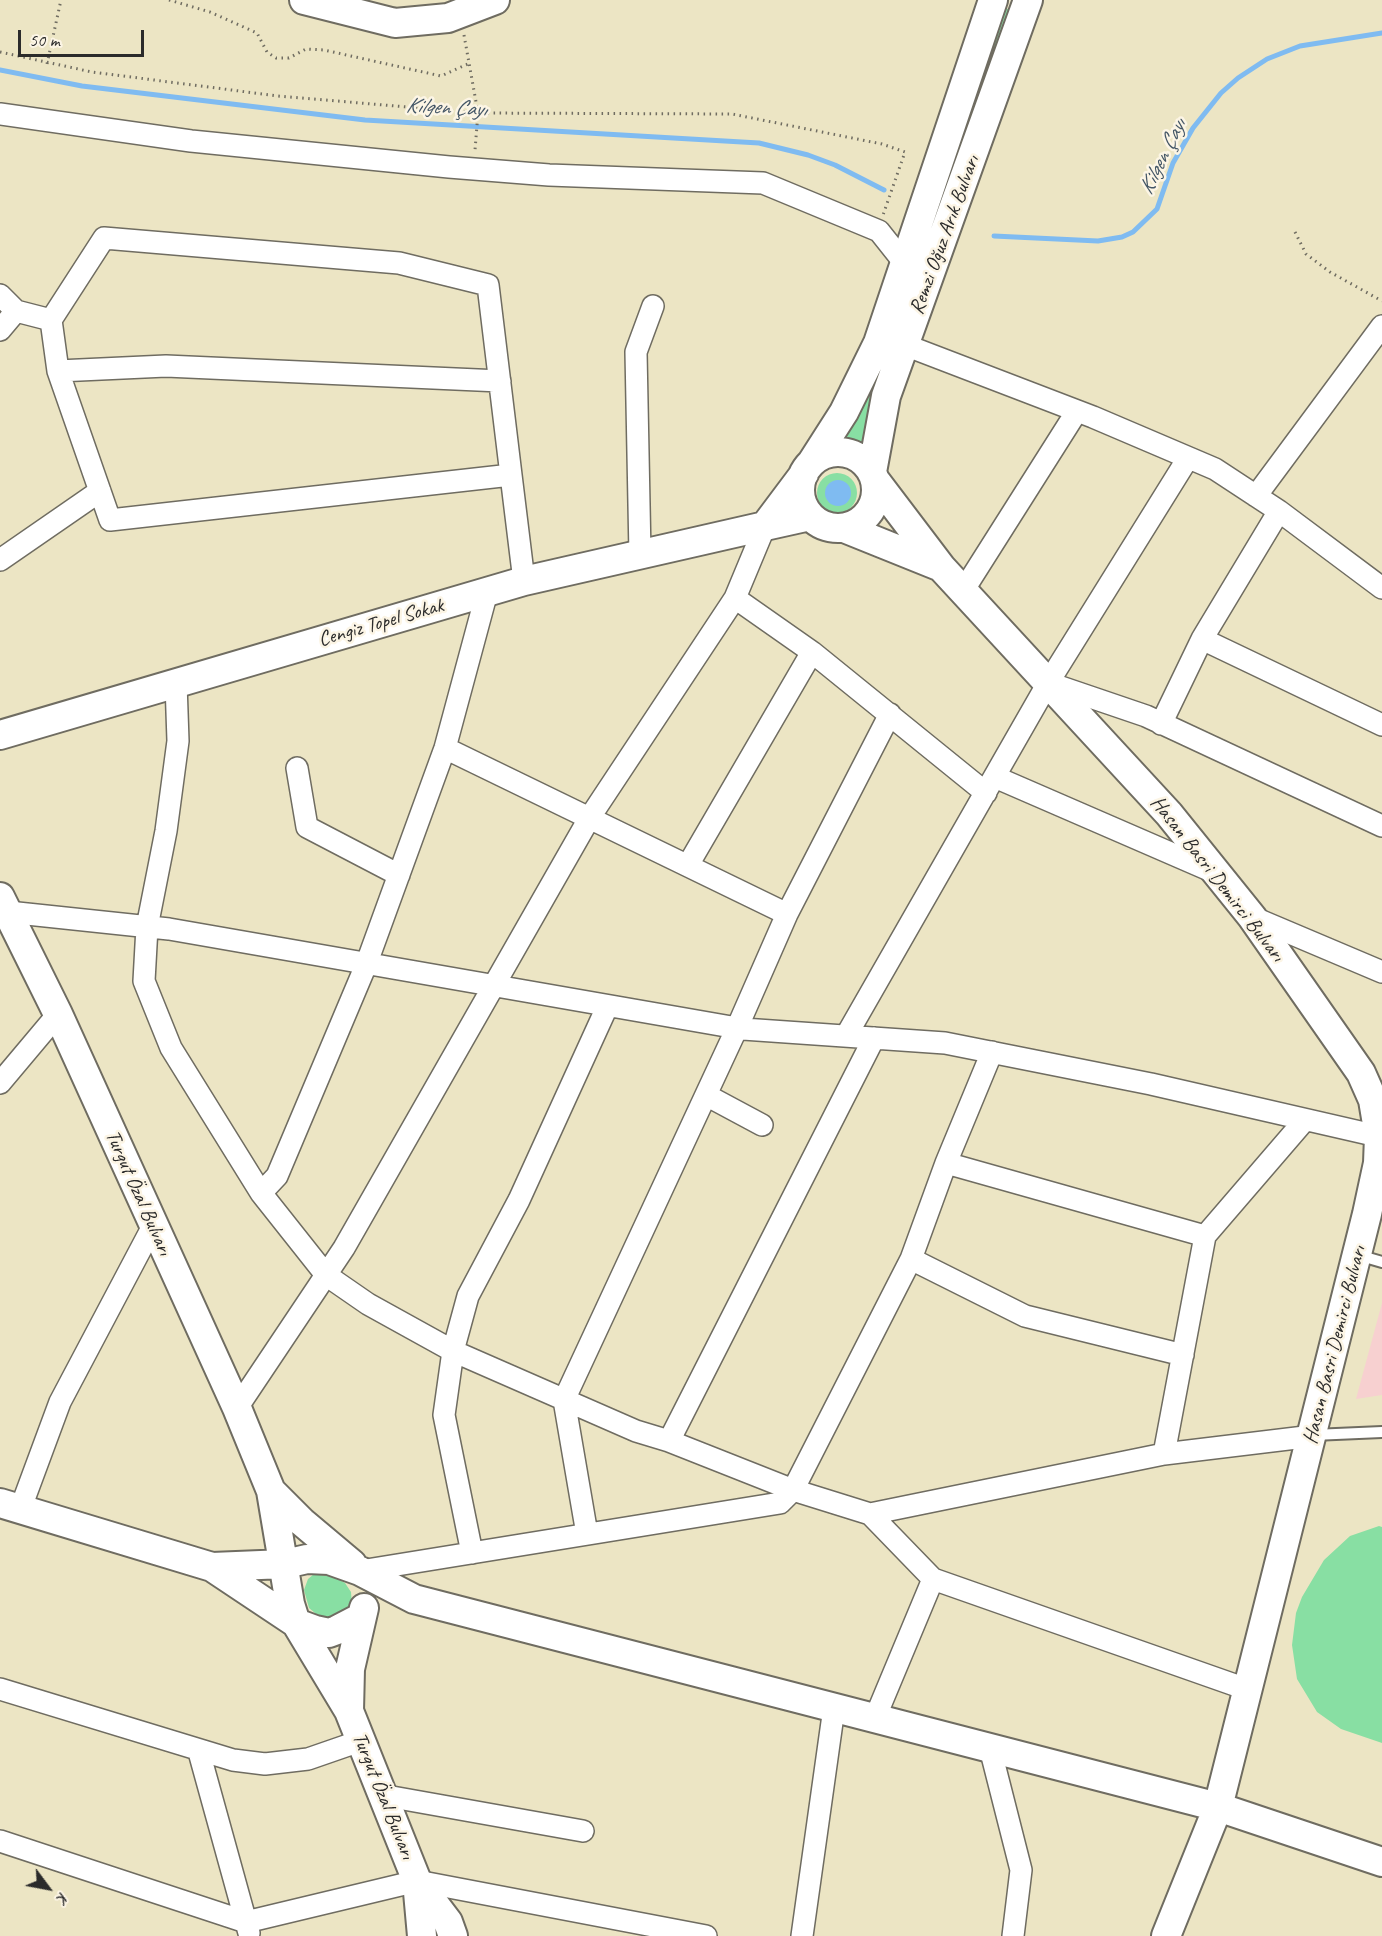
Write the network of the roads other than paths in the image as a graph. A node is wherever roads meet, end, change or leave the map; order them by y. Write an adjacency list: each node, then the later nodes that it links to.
1 (304, 0): 5 (main road)
2 (495, 0): 5 (main road)
3 (993, 0): 7 (main road, Remzi Oğuz Arık Bulvarı)
4 (1028, 0): 14 (main road, Remzi Oğuz Arık Bulvarı)
5 (461, 7)
6 (0, 114): 7 (street)
7 (906, 265): 20 (main road, Remzi Oğuz Arık Bulvarı)
8 (0, 295): 10 (street)
9 (653, 306): 29 (street)
10 (16, 311): 11 (street); 13 (street)
11 (51, 320): 16 (street); 17 (street)
12 (1382, 326): 15 (street)
13 (0, 330)
14 (905, 345): 18 (street); 22 (main road, Remzi Oğuz Arık Bulvarı)
15 (1375, 345): 24 (street)
16 (58, 370): 17 (street); 23 (street)
17 (500, 381): 21 (street)
18 (1077, 411): 19 (street); 34 (street)
19 (1188, 458): 24 (street); 39 (street)
20 (809, 467): 22 (main road); 26 (main road, Remzi Oğuz Arık Bulvarı); 27 (main road)
21 (511, 475): 23 (street); 32 (street)
22 (873, 476): 28 (main road, Remzi Oğuz Arık Bulvarı); 31 (main road, Hasan Basri Demirci Bulvarı)
23 (100, 491): 30 (street)
24 (1256, 496): 25 (street)
25 (1279, 511): 33 (street); 37 (street)
26 (810, 516): 27 (main road, Cengiz Topel Sokak); 28 (main road)
27 (765, 526): 29 (main road, Cengiz Topel Sokak); 36 (street)
28 (844, 528): 31 (main road, Hasan Basri Demirci Bulvarı)
29 (640, 555): 32 (main road, Cengiz Topel Sokak)
30 (0, 560)
31 (941, 567): 34 (main road, Hasan Basri Demirci Bulvarı)
32 (524, 581): 35 (main road, Cengiz Topel Sokak)
33 (1382, 588)
34 (963, 591): 39 (main road, Hasan Basri Demirci Bulvarı)
35 (487, 592): 40 (main road, Cengiz Topel Sokak); 45 (street)
36 (735, 598): 38 (street); 48 (street)
37 (1202, 639): 42 (street); 43 (street)
38 (812, 652): 41 (street); 50 (street)
39 (1048, 682): 42 (street); 47 (street); 51 (main road, Hasan Basri Demirci Bulvarı)
40 (176, 683): 44 (main road, Cengiz Topel Sokak); 56 (street)
41 (890, 714): 47 (street); 54 (street)
42 (1161, 724): 49 (street)
43 (1382, 725)
44 (0, 735)
45 (445, 748): 48 (street); 52 (street)
46 (297, 768): 52 (street)
47 (990, 785): 51 (street); 63 (street)
48 (590, 817): 50 (street); 59 (street)
49 (1382, 826)
50 (688, 865): 54 (street)
51 (1217, 873): 55 (main road, Hasan Basri Demirci Bulvarı)
52 (399, 875): 57 (street)
53 (4, 904): 56 (street); 61 (main road, Turgut Özal Bulvarı)
54 (787, 914): 62 (street)
55 (1252, 917): 58 (street); 70 (main road, Hasan Basri Demirci Bulvarı)
56 (147, 927): 57 (street); 72 (street)
57 (366, 965): 59 (street); 72 (street)
58 (1382, 972)
59 (493, 988): 60 (street); 77 (street)
60 (607, 1007): 62 (street); 78 (street)
61 (58, 1014): 66 (street); 73 (main road, Turgut Özal Bulvarı)
62 (737, 1028): 63 (street); 67 (street)
63 (846, 1036): 64 (street)
64 (874, 1038): 65 (street); 84 (street)
65 (992, 1052): 68 (street); 71 (street)
66 (0, 1083)
67 (706, 1095): 69 (street); 80 (street)
68 (1304, 1121): 70 (street); 74 (street)
69 (762, 1125)
70 (1381, 1134): 75 (main road, Hasan Basri Demirci Bulvarı)
71 (946, 1163): 74 (street); 76 (street)
72 (261, 1193): 77 (street)
73 (153, 1226): 81 (main road, Turgut Özal Bulvarı); 88 (street)
74 (1205, 1236): 79 (street)
75 (1370, 1258): 83 (main road, Hasan Basri Demirci Bulvarı)
76 (911, 1259): 79 (street); 86 (street)
77 (326, 1275): 78 (street); 81 (street)
78 (453, 1351): 80 (street); 91 (street)
79 (1183, 1355): 85 (street)
80 (564, 1400): 84 (street); 90 (street)
81 (237, 1408): 87 (main road, Turgut Özal Bulvarı)
82 (1382, 1432): 83 (lane)
83 (1312, 1436): 85 (street); 100 (main road, Hasan Basri Demirci Bulvarı)
84 (669, 1441): 86 (street)
85 (1164, 1455): 89 (street)
86 (793, 1490): 89 (street); 90 (street)
87 (271, 1491): 92 (main road, Turgut Özal Bulvarı); 94 (main road, Turgut Özal Bulvarı)
88 (10, 1506): 93 (main road)
89 (870, 1514): 95 (street)
90 (587, 1534): 91 (street)
91 (472, 1553): 94 (street)
92 (285, 1564): 93 (main road); 94 (main road); 98 (main road, Turgut Özal Bulvarı)
93 (212, 1567): 98 (main road)
94 (360, 1571): 96 (main road); 97 (main road, Turgut Özal Bulvarı)
95 (933, 1579): 100 (street); 103 (street)
96 (414, 1599): 97 (main road); 101 (main road)
97 (363, 1612): 98 (main road); 102 (main road, Turgut Özal Bulvarı)
98 (296, 1623): 102 (main road, Turgut Özal Bulvarı)
99 (0, 1689): 106 (street)
100 (1249, 1690): 108 (main road, Hasan Basri Demirci Bulvarı)
101 (834, 1708): 103 (main road); 119 (street)
102 (349, 1712): 104 (main road, Turgut Özal Bulvarı)
103 (875, 1718): 105 (main road)
104 (360, 1741): 106 (street); 107 (main road, Turgut Özal Bulvarı)
105 (990, 1748): 108 (main road); 120 (street)
106 (199, 1752): 113 (street)
107 (381, 1795): 109 (street); 112 (main road, Turgut Özal Bulvarı)
108 (1218, 1807): 111 (main road); 115 (main road, Hasan Basri Demirci Bulvarı)
109 (583, 1831)
110 (0, 1841): 113 (street)
111 (1382, 1862)
112 (417, 1881): 113 (street); 114 (street); 116 (main road, Turgut Özal Bulvarı); 117 (main road, Turgut Özal Bulvarı)
113 (248, 1929)
114 (684, 1934): 118 (street)
115 (1170, 1934)
116 (422, 1936)
117 (453, 1936)
118 (706, 1936)
119 (802, 1936)
120 (1013, 1936)

